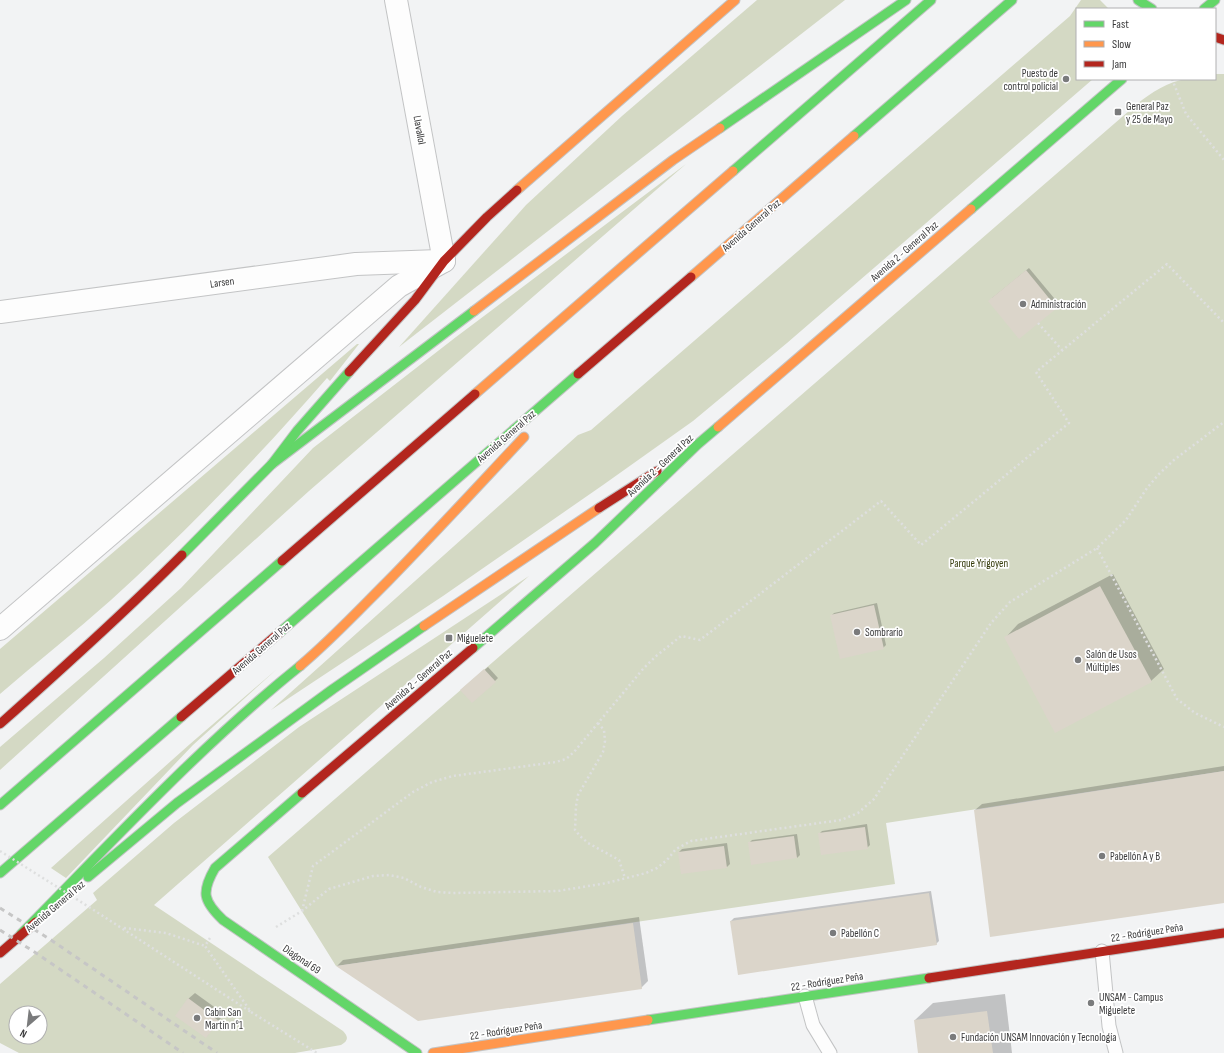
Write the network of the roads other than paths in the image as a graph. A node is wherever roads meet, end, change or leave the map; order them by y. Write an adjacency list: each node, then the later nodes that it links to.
1 (396, 0): 11 (street, Llavallol)
2 (735, 0): 11 (main road)
3 (906, 0): 17 (main road)
4 (931, 0): 20 (main road)
5 (1012, 0): 13 (main road, Avenida General Paz)
6 (1138, 0): 8 (main road)
7 (1214, 0): 9 (main road)
8 (1150, 8)
9 (1205, 8)
10 (1121, 80): 16 (main road, Avenida 2 - General Paz)
11 (444, 261): 12 (street, Larsen); 17 (main road); 18 (street)
12 (0, 312)
13 (601, 354): 14 (main road); 22 (main road, Avenida General Paz)
14 (542, 418)
15 (531, 429): 24 (main road)
16 (698, 444): 21 (main road, Avenida 2 - General Paz); 24 (main road, Avenida General Paz)
17 (272, 464): 19 (main road)
18 (0, 629)
19 (0, 724)
20 (0, 805)
21 (215, 868): 28 (main road, Diagonal 69)
22 (0, 873)
23 (1224, 933): 25 (main road, 22 - Rodríguez Peña)
24 (21, 934): 26 (main road, Avenida General Paz)
25 (1102, 951): 27 (main road, 22 - Rodríguez Peña); 31 (lane)
26 (0, 953)
27 (805, 996): 29 (main road, 22 - Rodríguez Peña); 30 (lane)
28 (417, 1053)
29 (433, 1053)
30 (830, 1053)
31 (1116, 1053)

